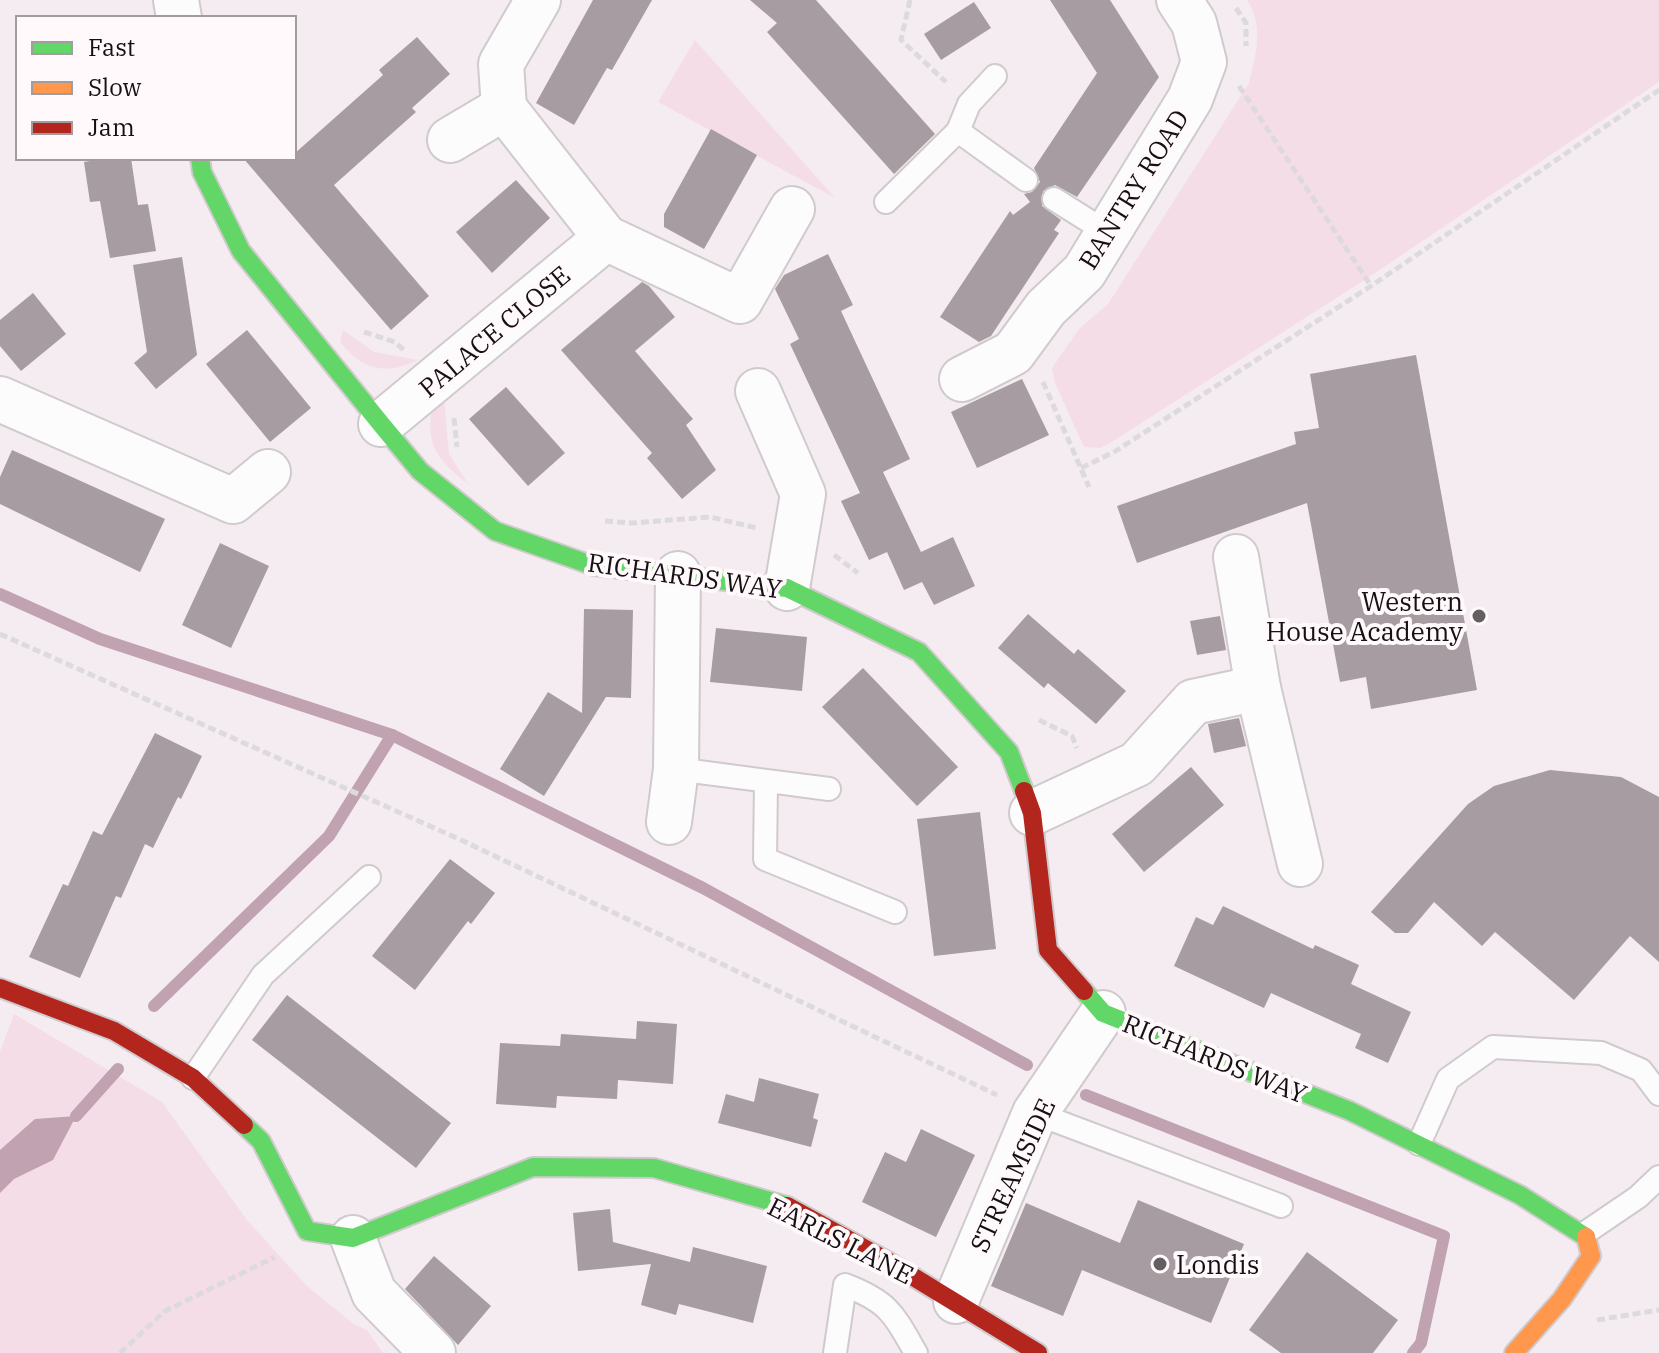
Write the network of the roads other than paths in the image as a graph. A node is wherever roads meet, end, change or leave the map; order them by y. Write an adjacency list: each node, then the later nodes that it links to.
1 (538, 0): 4 (street)
2 (1179, 0): 12 (street, BANTRY ROAD)
3 (995, 76): 5 (lane)
4 (504, 108): 6 (street); 13 (street)
5 (958, 131): 8 (lane); 10 (lane)
6 (450, 140)
7 (200, 160): 17 (street, RICHARDS WAY)
8 (1026, 180)
9 (1054, 199): 12 (lane)
10 (886, 202)
11 (792, 209): 13 (street)
12 (1108, 233): 14 (street, BANTRY ROAD)
13 (606, 238): 17 (street, PALACE CLOSE)
14 (962, 379)
15 (758, 391): 21 (street)
16 (0, 399): 18 (street)
17 (381, 424): 20 (street, RICHARDS WAY)
18 (268, 472)
19 (1236, 557): 22 (street)
20 (678, 574): 21 (street, RICHARDS WAY); 23 (street)
21 (787, 588): 26 (street, RICHARDS WAY)
22 (1258, 688): 26 (street); 28 (street)
23 (676, 769): 24 (lane); 27 (street)
24 (766, 783): 25 (lane); 30 (lane)
25 (829, 789)
26 (1032, 813): 32 (street, RICHARDS WAY)
27 (669, 822)
28 (1300, 864)
29 (369, 877): 33 (lane)
30 (895, 912)
31 (0, 988): 33 (street)
32 (1103, 1013): 35 (street, STREAMSIDE); 36 (street, RICHARDS WAY)
33 (193, 1078): 40 (street)
34 (1659, 1094): 36 (lane)
35 (1035, 1113): 38 (lane); 43 (street, STREAMSIDE)
36 (1419, 1144): 39 (street, RICHARDS WAY)
37 (1659, 1177): 39 (lane)
38 (1281, 1206)
39 (1585, 1233): 48 (street)
40 (353, 1238): 41 (street, EARLS LANE); 44 (street)
41 (889, 1262): 42 (lane); 43 (street, EARLS LANE)
42 (879, 1298): 45 (lane); 46 (lane)
43 (956, 1301): 47 (street, EARLS LANE)
44 (433, 1353)
45 (835, 1353)
46 (916, 1353)
47 (1038, 1353)
48 (1514, 1353)

